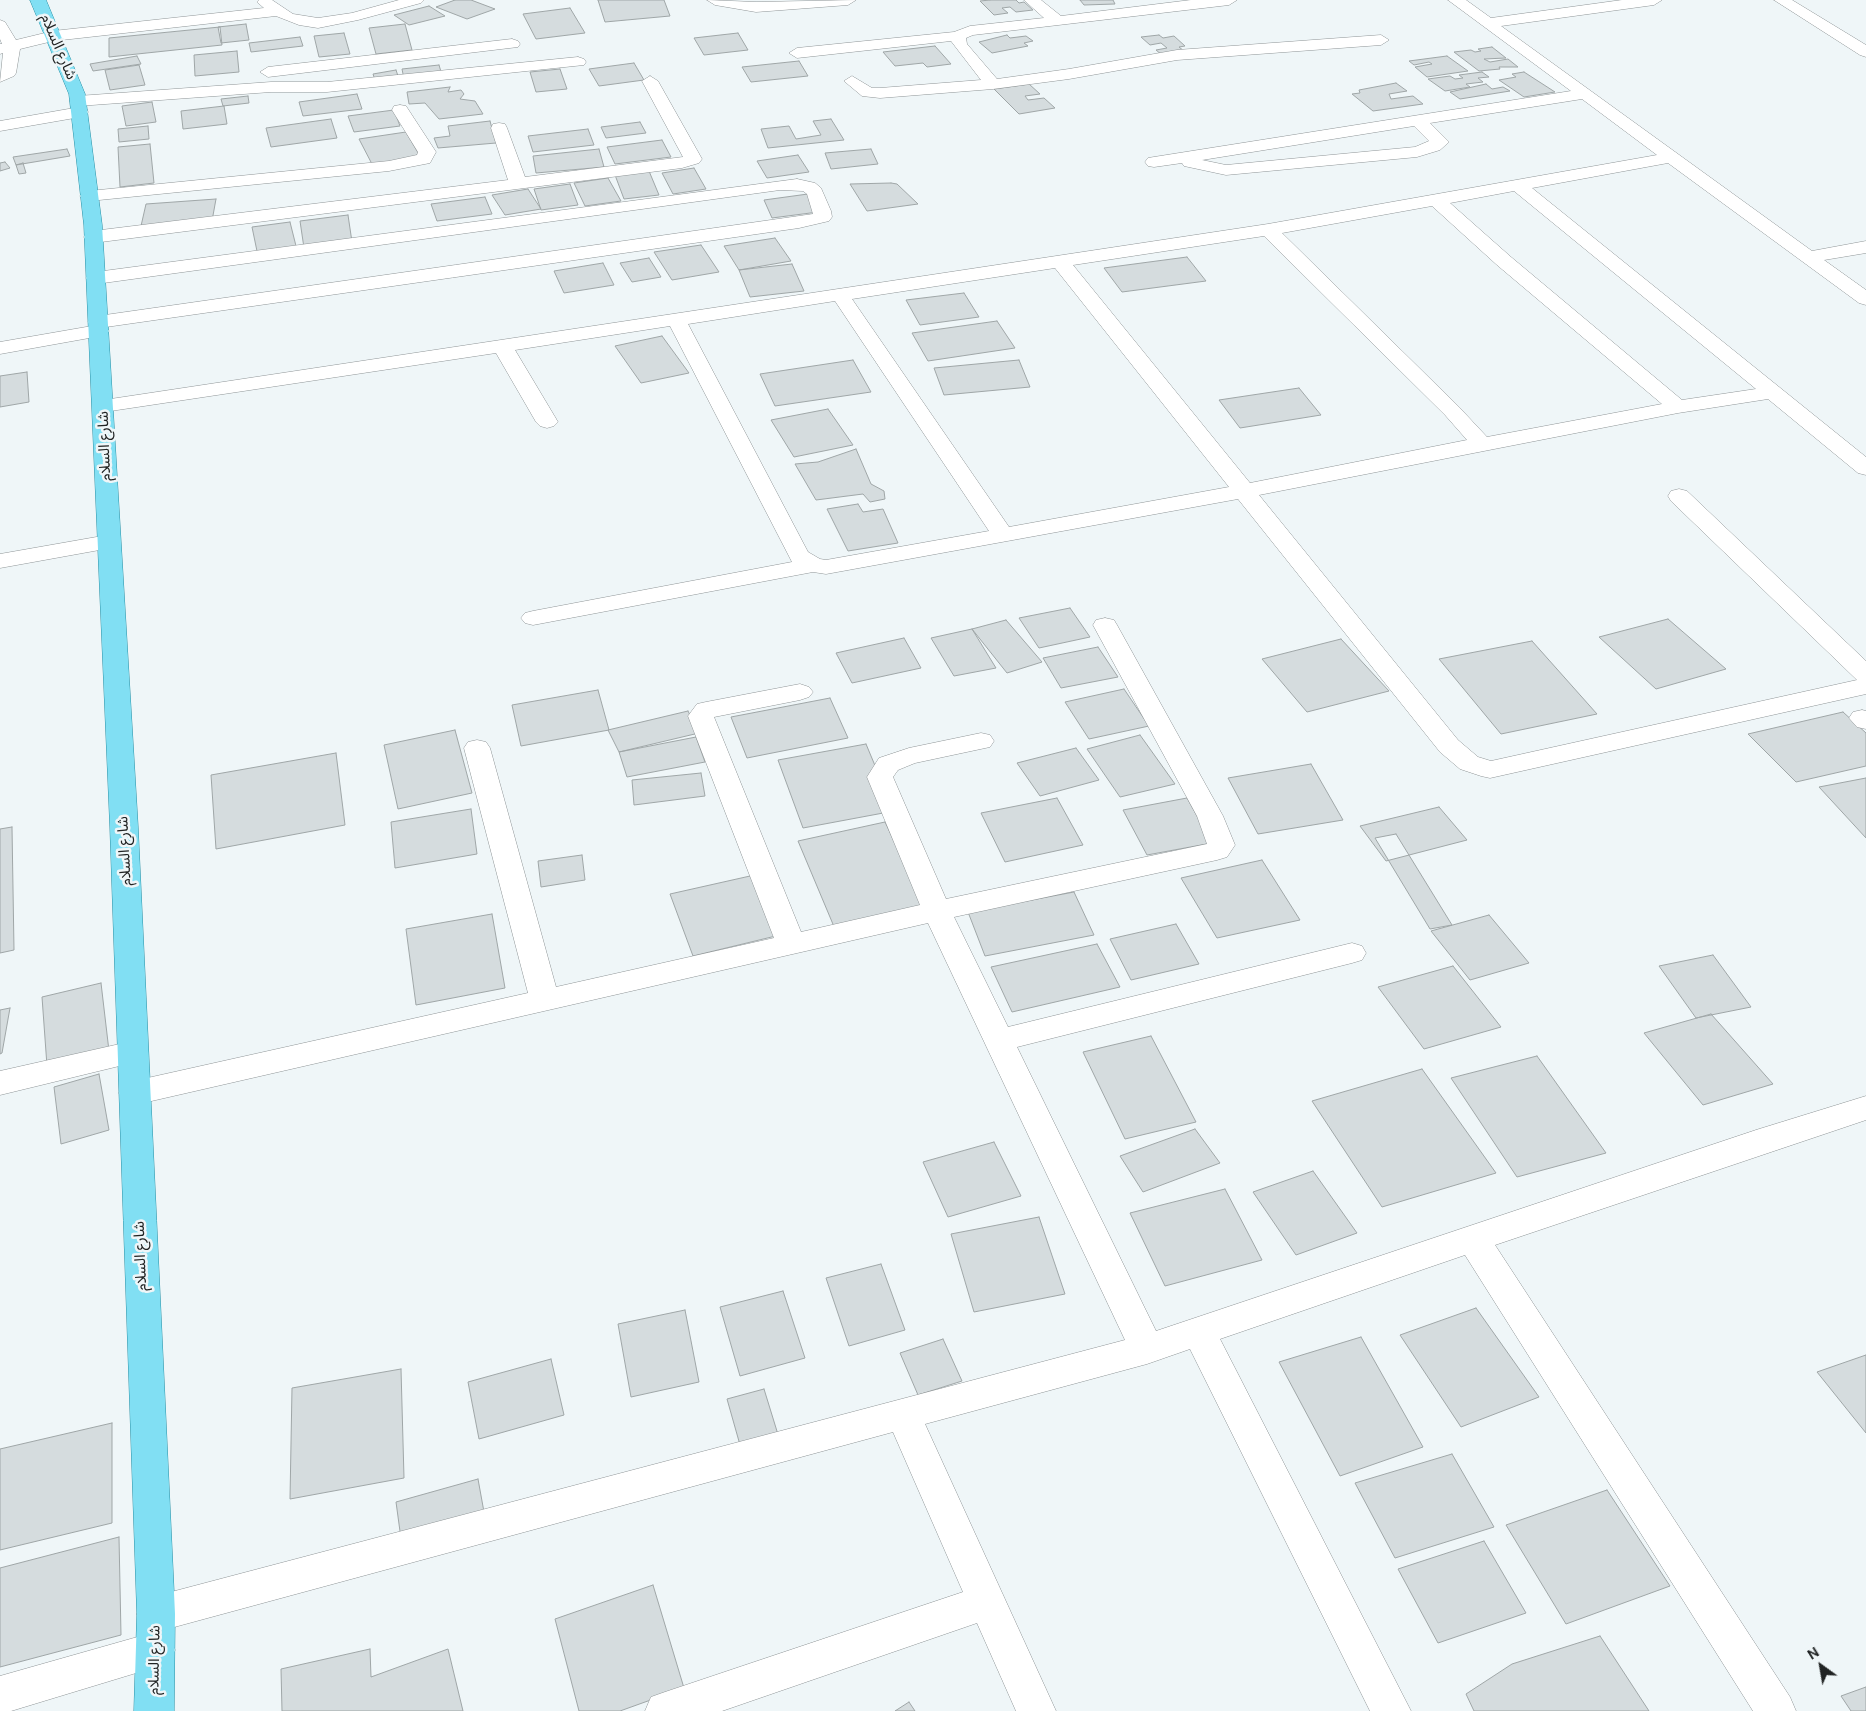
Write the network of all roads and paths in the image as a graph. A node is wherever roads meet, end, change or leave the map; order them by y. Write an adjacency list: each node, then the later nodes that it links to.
1 (38, 0): 17 (main road, شارع السلام)
2 (262, 0): 13 (street)
3 (416, 0): 13 (street)
4 (715, 0): 5 (street)
5 (848, 0)
6 (1032, 0): 14 (street)
7 (1229, 0): 12 (street)
8 (1456, 0): 15 (street)
9 (1654, 0): 11 (street)
10 (1782, 0): 22 (street)
11 (1623, 2): 15 (street)
12 (1180, 3): 14 (street)
13 (279, 11): 17 (street)
14 (1058, 21): 18 (street)
15 (1489, 23): 29 (street)
16 (0, 25): 21 (street)
17 (53, 36): 21 (street); 30 (main road, شارع السلام)
18 (957, 36): 23 (street); 28 (street)
19 (1381, 40): 28 (street)
20 (512, 44): 30 (street)
21 (6, 48): 25 (street)
22 (1866, 52)
23 (797, 53)
24 (578, 62): 30 (street)
25 (0, 77)
26 (650, 81): 38 (street)
27 (852, 81): 28 (street)
28 (993, 84)
29 (1585, 94): 32 (street); 35 (street)
30 (79, 102): 33 (street); 40 (main road, شارع السلام)
31 (400, 110): 40 (street)
32 (1417, 120): 36 (street); 36 (street)
33 (0, 126)
34 (499, 128): 38 (street)
35 (1672, 157): 39 (street); 46 (street)
36 (1176, 158): 37 (street)
37 (1154, 162)
38 (518, 184): 43 (street)
39 (1517, 184): 41 (street); 55 (street)
40 (89, 196): 43 (main road, شارع السلام)
41 (1435, 199): 42 (street); 57 (street)
42 (1268, 230): 47 (street); 59 (street)
43 (93, 237): 48 (main road, شارع السلام)
44 (519, 242): 44 (street); 48 (street); 52 (street)
45 (1866, 246): 46 (street)
46 (1808, 257): 50 (street)
47 (1060, 262): 49 (street); 61 (street)
48 (96, 278): 52 (main road, شارع السلام)
49 (840, 295): 51 (street); 63 (street)
50 (1866, 299)
51 (676, 319): 53 (street); 66 (street)
52 (99, 327): 54 (street); 56 (main road, شارع السلام)
53 (502, 345): 56 (street); 58 (street)
54 (0, 348)
55 (1773, 392): 57 (street); 60 (street)
56 (104, 406): 64 (main road, شارع السلام)
57 (1678, 407): 59 (street)
58 (547, 422)
59 (1482, 444): 61 (street)
60 (1866, 468)
61 (1244, 491): 63 (street); 70 (street)
62 (1679, 496): 69 (street)
63 (1003, 535): 66 (street)
64 (108, 542): 65 (street); 79 (main road, شارع السلام)
65 (0, 561)
66 (813, 564): 67 (street)
67 (533, 618)
68 (1105, 625): 74 (street)
69 (1866, 675)
70 (1866, 686)
71 (800, 692): 75 (street)
72 (982, 740): 74 (street)
73 (477, 748): 77 (street)
74 (938, 911): 75 (street); 78 (street)
75 (791, 944): 77 (street)
76 (1352, 953): 78 (street)
77 (545, 1000): 81 (street)
78 (999, 1040): 85 (street)
79 (133, 1052): 80 (street); 81 (main road, شارع السلام)
80 (0, 1082)
81 (134, 1093): 88 (main road, شارع السلام)
82 (1866, 1108): 83 (street)
83 (1473, 1239): 84 (street); 94 (street)
84 (1199, 1332): 85 (street); 93 (street)
85 (1146, 1349): 86 (street)
86 (904, 1414): 87 (street); 88 (street)
87 (987, 1602): 91 (street); 92 (street)
88 (155, 1632): 89 (street); 90 (main road, شارع السلام)
89 (0, 1695)
90 (154, 1711)
91 (665, 1711)
92 (1036, 1711)
93 (1391, 1711)
94 (1776, 1711)

